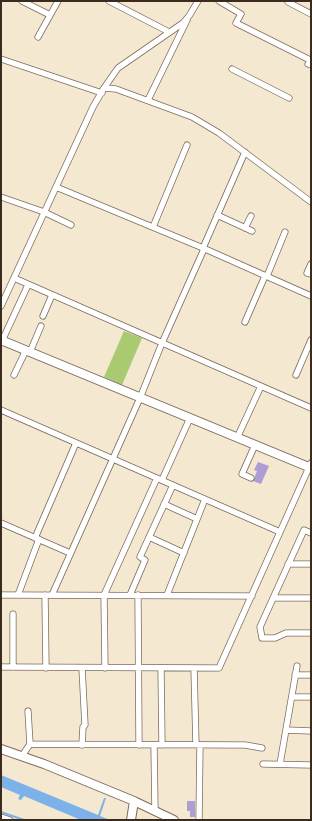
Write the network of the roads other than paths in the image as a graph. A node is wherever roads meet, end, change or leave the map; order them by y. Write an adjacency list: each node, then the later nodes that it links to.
1 (22, 1): 8 (street)
2 (58, 1): 8 (street)
3 (109, 1): 10 (street)
4 (198, 1): 9 (street)
5 (219, 1): 13 (street)
6 (288, 2): 7 (street)
7 (311, 14)
8 (50, 15): 11 (street)
9 (189, 16): 10 (street); 17 (street)
10 (169, 32): 15 (street)
11 (38, 37)
12 (1, 59): 15 (street)
13 (310, 63)
14 (232, 69): 16 (street)
15 (103, 90): 17 (street); 20 (street)
16 (289, 98)
17 (148, 100): 19 (street)
18 (187, 145): 27 (street)
19 (245, 152): 22 (street); 24 (street)
20 (56, 187): 23 (street); 27 (street)
21 (1, 197): 23 (street)
22 (311, 202)
23 (44, 212): 26 (street); 35 (street)
24 (217, 215): 28 (street); 31 (street)
25 (251, 216): 28 (street)
26 (71, 225)
27 (153, 227): 31 (street)
28 (245, 228): 29 (street)
29 (252, 231)
30 (285, 232): 34 (street)
31 (203, 248): 34 (street); 45 (street)
32 (311, 264): 33 (street)
33 (311, 274)
34 (266, 276): 38 (street); 41 (street)
35 (14, 278): 36 (street); 39 (street)
36 (28, 285): 37 (street); 44 (street)
37 (52, 295): 40 (street); 45 (street)
38 (311, 296)
39 (1, 306)
40 (43, 316)
41 (245, 322)
42 (42, 326): 46 (street)
43 (311, 340): 47 (street)
44 (1, 341): 46 (street)
45 (162, 343): 49 (street); 50 (street)
46 (28, 351): 48 (street); 50 (street)
47 (296, 374)
48 (14, 375)
49 (260, 386): 51 (street); 54 (street)
50 (140, 398): 53 (street); 57 (street)
51 (311, 408)
52 (1, 410): 55 (street)
53 (190, 418): 54 (street); 60 (street)
54 (238, 438): 56 (street)
55 (76, 443): 57 (street); 69 (street)
56 (255, 445): 58 (street); 59 (street)
57 (112, 458): 60 (street); 70 (street)
58 (310, 467): 66 (street)
59 (251, 478)
60 (160, 479): 61 (street); 78 (street)
61 (173, 485): 62 (street); 63 (street)
62 (205, 499): 64 (street); 66 (street)
63 (164, 504): 64 (street); 68 (street)
64 (197, 519): 71 (street)
65 (2, 525): 69 (street)
66 (280, 532): 82 (street)
67 (311, 533): 72 (street)
68 (149, 537): 71 (street); 79 (street)
69 (37, 539): 70 (street); 75 (street)
70 (70, 553): 77 (street)
71 (184, 553): 81 (street)
72 (288, 564): 73 (street); 83 (street)
73 (311, 564)
74 (1, 594): 75 (street)
75 (18, 595): 76 (street)
76 (45, 595): 77 (street); 90 (street)
77 (52, 595): 78 (street)
78 (104, 595): 79 (street); 92 (street)
79 (130, 595): 80 (street)
80 (138, 595): 81 (street); 93 (street)
81 (167, 595): 82 (street)
82 (252, 596): 95 (street)
83 (273, 598): 84 (street); 86 (street)
84 (311, 598)
85 (13, 614): 89 (street)
86 (311, 633)
87 (297, 666): 96 (street)
88 (1, 667): 89 (street)
89 (13, 667): 90 (street)
90 (46, 668): 91 (street)
91 (82, 668): 92 (street); 104 (street)
92 (105, 668): 93 (street)
93 (139, 668): 94 (street); 105 (street)
94 (161, 668): 95 (street); 107 (street)
95 (194, 668): 108 (street)
96 (295, 675): 97 (street); 98 (street)
97 (311, 675)
98 (292, 697): 99 (street); 101 (street)
99 (311, 697)
100 (28, 711): 103 (street)
101 (286, 730): 102 (street); 113 (street)
102 (311, 730)
103 (30, 744): 104 (street); 111 (street)
104 (82, 745): 105 (street)
105 (139, 745): 106 (street)
106 (154, 745): 107 (street); 116 (street)
107 (162, 745): 108 (street)
108 (198, 745): 109 (street); 121 (street)
109 (262, 748)
110 (1, 750): 111 (street)
111 (22, 756): 115 (street)
112 (263, 764): 113 (street)
113 (280, 764): 114 (street)
114 (311, 765)
115 (134, 802): 116 (street); 119 (street)
116 (155, 811): 120 (street)
117 (1, 817): 118 (street)
118 (10, 820)
119 (131, 820)
120 (174, 820)
121 (199, 820)

